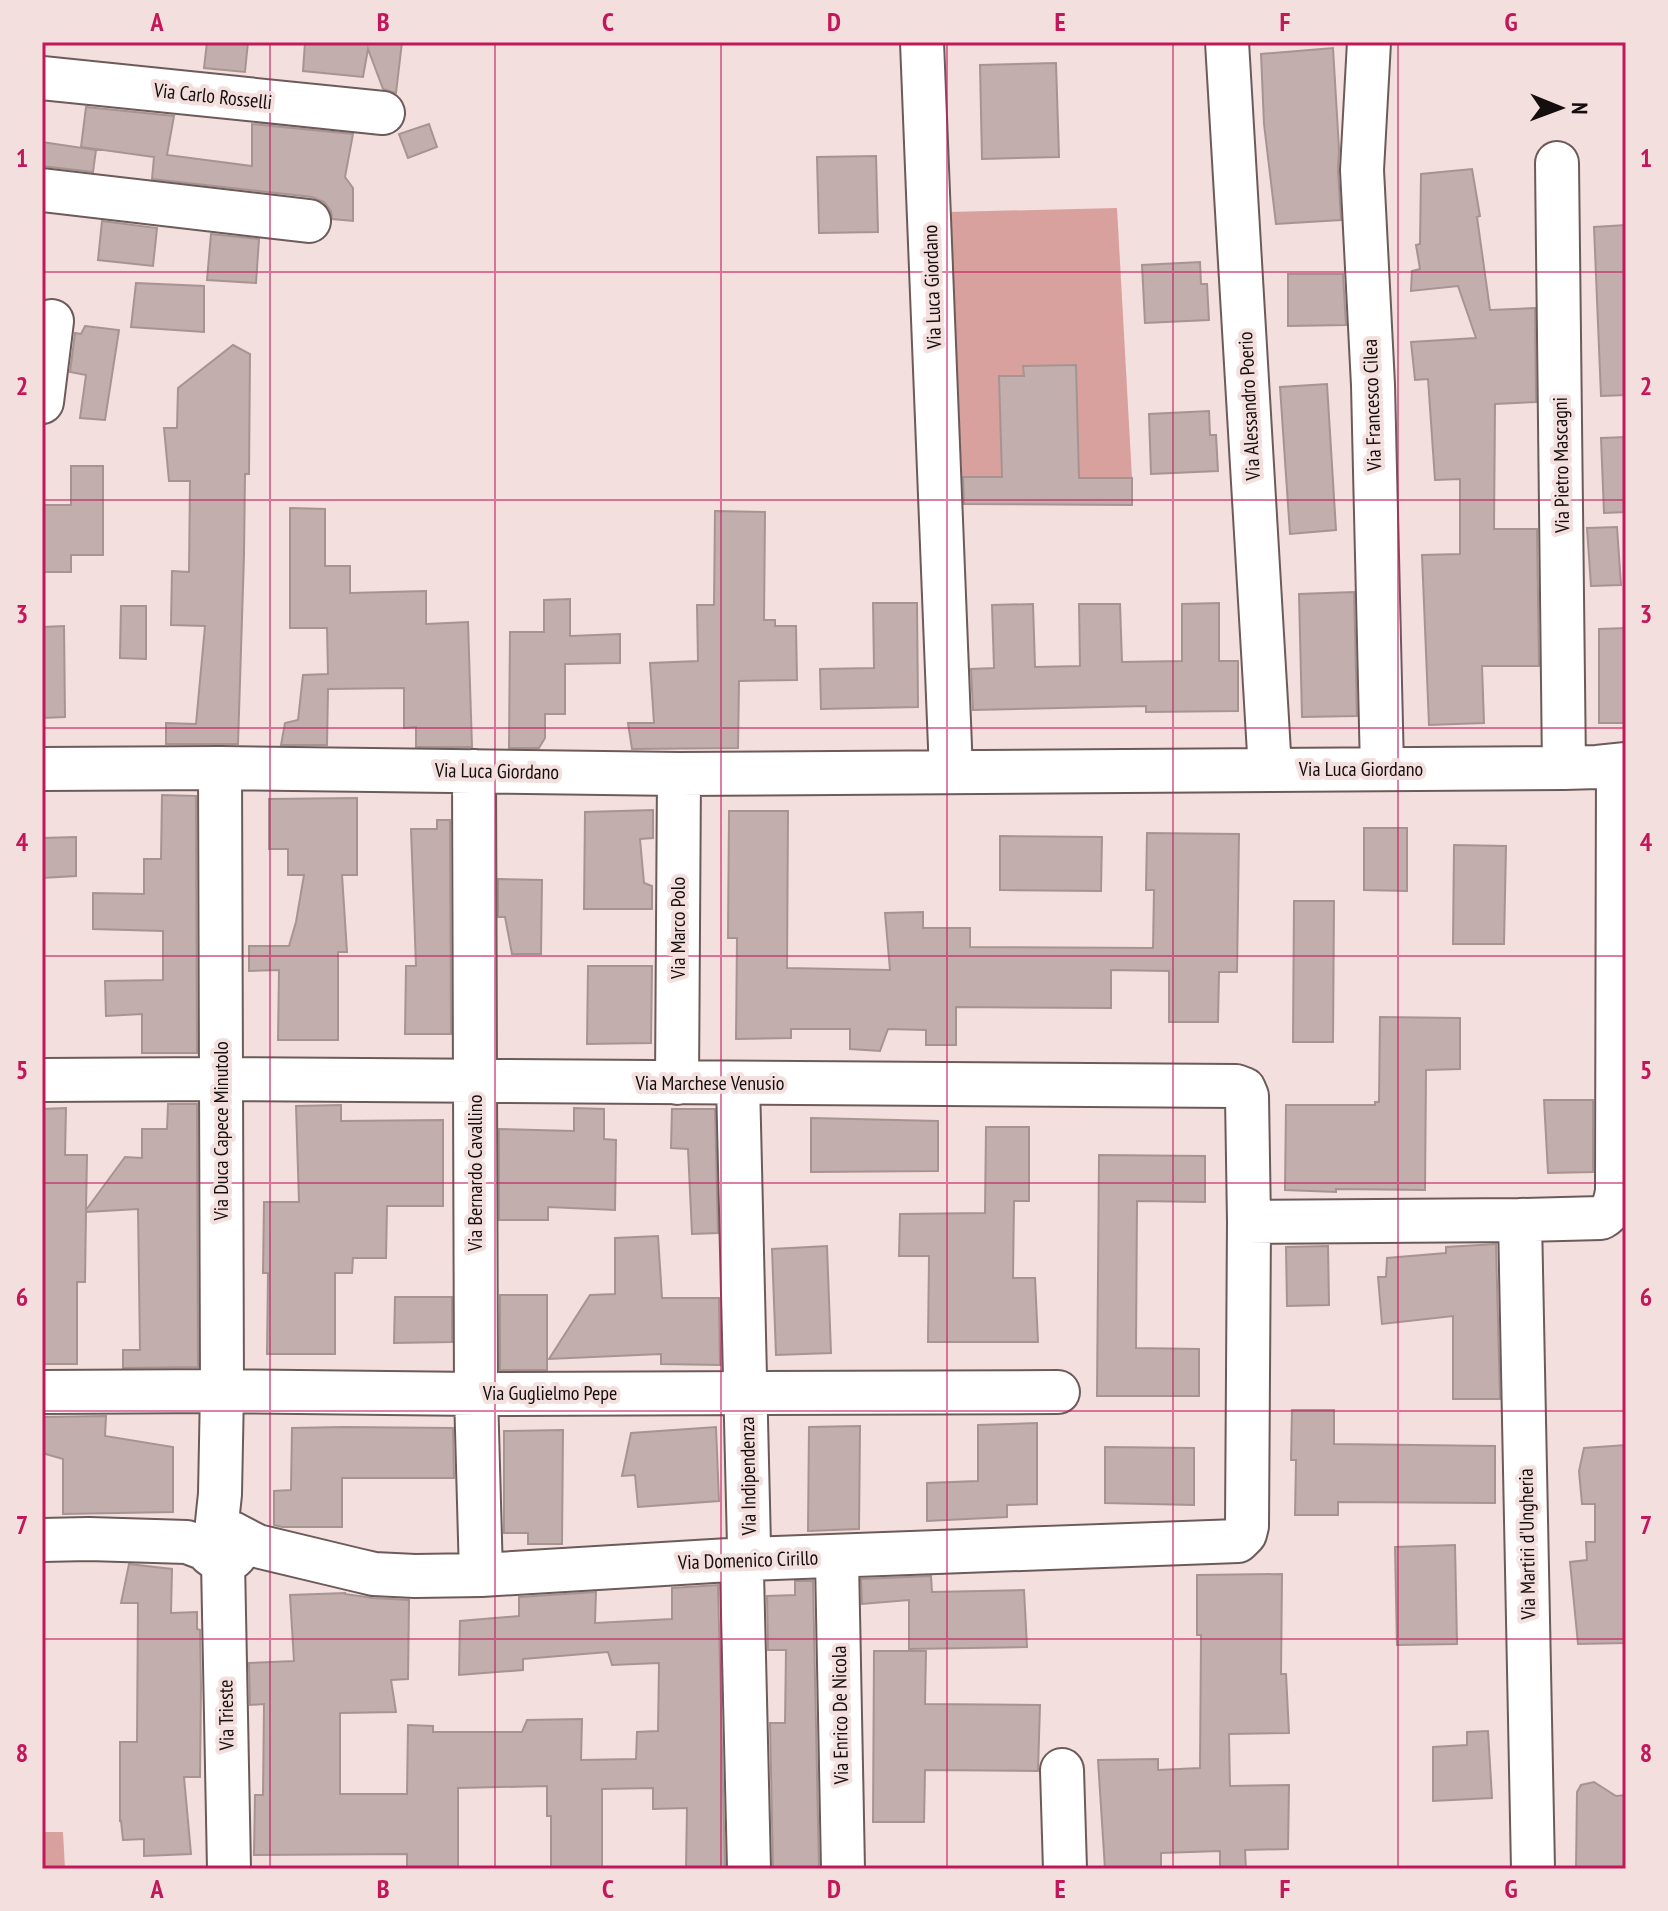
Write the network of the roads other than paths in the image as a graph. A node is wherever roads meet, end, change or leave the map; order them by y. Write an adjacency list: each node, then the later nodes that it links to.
1 (922, 42): 18 (street, Via Luca Giordano)
2 (1227, 42): 16 (street, Via Alessandro Poerio)
3 (1369, 42): 15 (street, Via Francesco Cilea)
4 (42, 78): 5 (street, Via Carlo Rosselli)
5 (383, 113)
6 (1557, 163): 13 (street, Via Pietro Mascagni)
7 (42, 190): 8 (street)
8 (309, 221)
9 (52, 321): 10 (street)
10 (42, 402)
11 (1622, 765): 13 (street, Via Luca Giordano); 25 (street)
12 (220, 768): 14 (street, Via Luca Giordano); 17 (street, Via Luca Giordano); 20 (street, Via Duca Capece Minutolo)
13 (1564, 768): 15 (street, Via Luca Giordano)
14 (42, 769)
15 (1382, 769): 16 (street, Via Luca Giordano)
16 (1270, 770): 18 (street, Via Luca Giordano)
17 (474, 771): 19 (street, Via Luca Giordano); 22 (street, Via Bernardo Cavallino)
18 (951, 772): 19 (street, Via Luca Giordano)
19 (679, 774): 23 (street, Via Marco Polo)
20 (220, 1079): 21 (street, Via Marchese Venusio); 22 (street, Via Marchese Venusio); 27 (street, Via Duca Capece Minutolo)
21 (42, 1080)
22 (474, 1081): 23 (street, Via Marchese Venusio); 31 (street, Via Bernardo Cavallino)
23 (677, 1083): 24 (street, Via Marchese Venusio)
24 (738, 1083): 26 (street, Via Marchese Venusio); 29 (street, Via Indipendenza)
25 (1520, 1220): 26 (street); 42 (street, Via Martiri d'Ungheria)
26 (1249, 1222): 34 (street, Via Domenico Cirillo)
27 (222, 1391): 28 (street, Via Guglielmo Pepe); 31 (street, Via Guglielmo Pepe); 32 (street, Via Duca Capece Minutolo)
28 (42, 1392)
29 (746, 1392): 30 (street, Via Guglielmo Pepe); 31 (street, Via Guglielmo Pepe); 34 (street, Via Indipendenza)
30 (1058, 1392)
31 (476, 1394): 36 (street, Via Bernardo Cavallino)
32 (229, 1538): 33 (street); 36 (street, Via Domenico Cirillo); 38 (street, Via Trieste)
33 (42, 1540)
34 (746, 1559): 36 (street, Via Domenico Cirillo); 39 (street, Via Indipendenza)
35 (837, 1561): 40 (street, Via Enrico De Nicola)
36 (481, 1575)
37 (1062, 1770): 41 (street)
38 (229, 1869)
39 (749, 1869)
40 (843, 1869)
41 (1065, 1869)
42 (1533, 1869)

